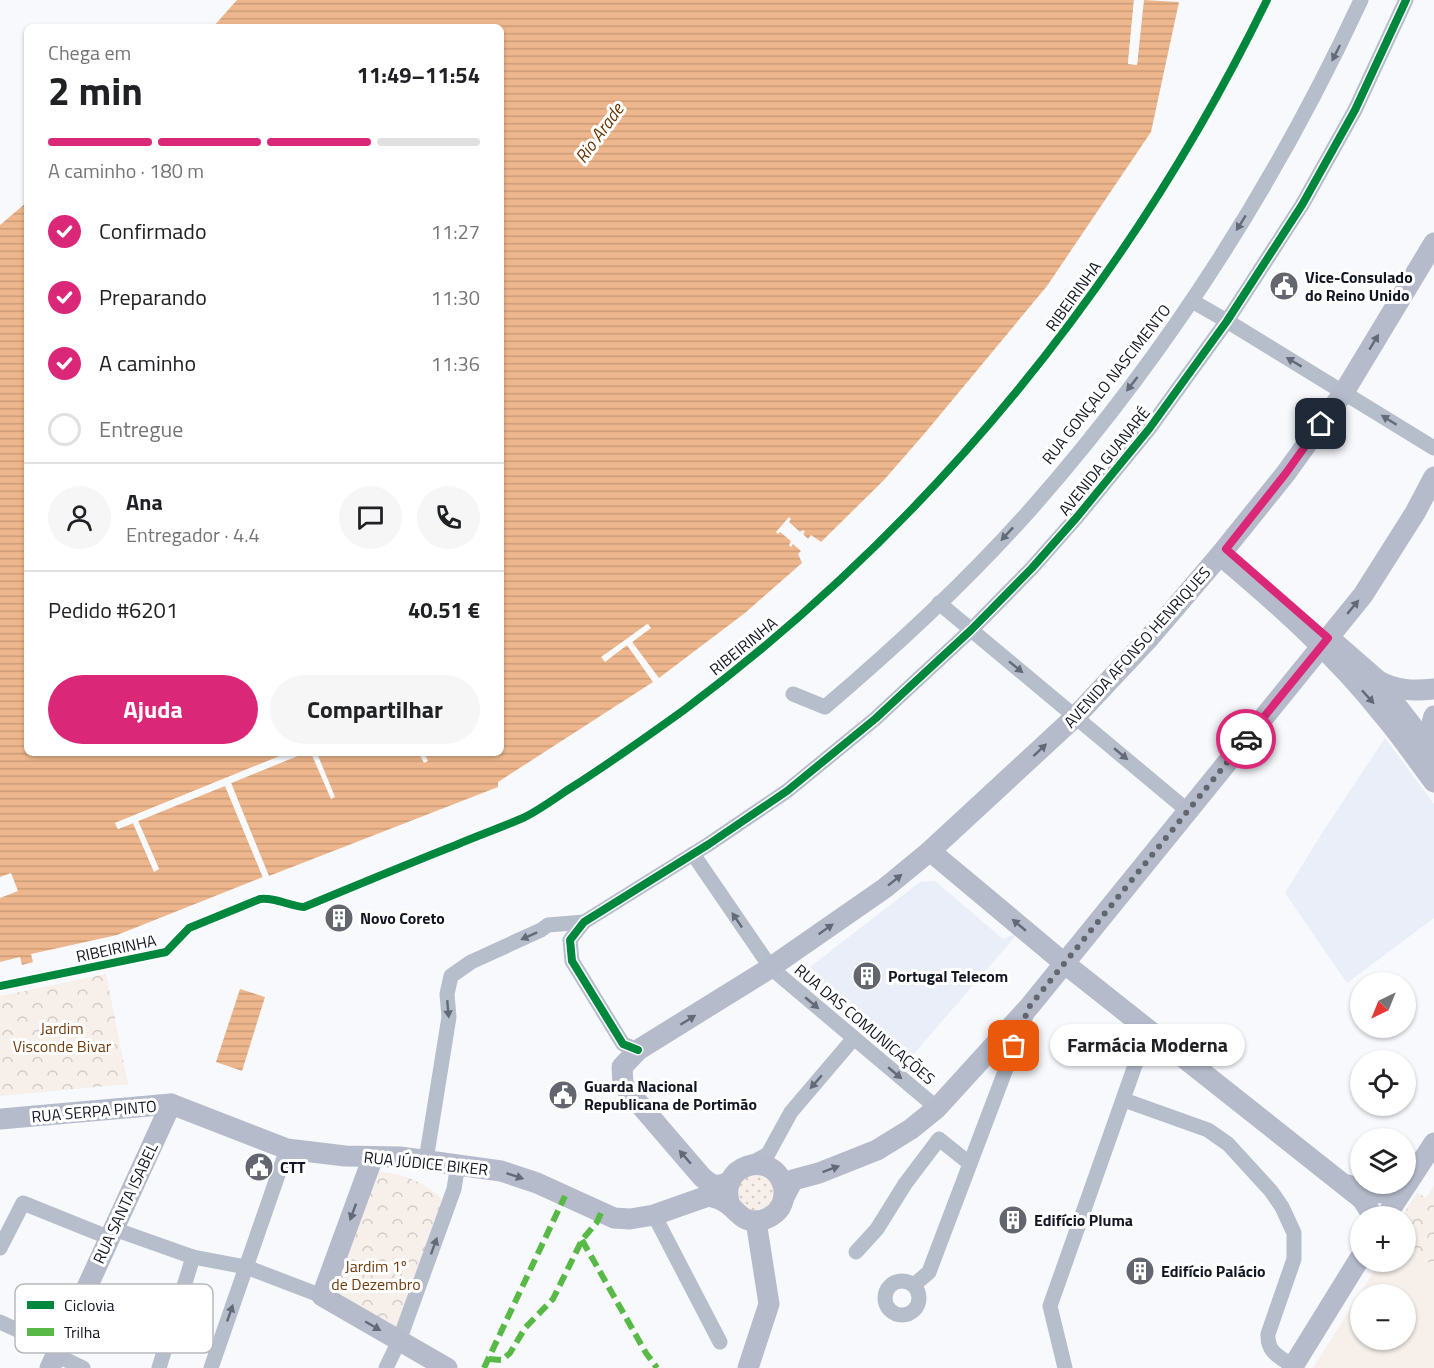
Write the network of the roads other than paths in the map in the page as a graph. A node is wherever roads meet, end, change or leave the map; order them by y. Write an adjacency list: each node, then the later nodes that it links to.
1 (1361, 0): 4 (street, RUA GONÇALO NASCIMENTO, one-way to 4)
2 (1406, 0): 5 (street, AVENIDA GUANARÉ)
3 (1434, 243): 6 (street, AVENIDA AFONSO HENRIQUES, one-way to 3)
4 (1192, 301): 5 (street); 10 (street, RUA GONÇALO NASCIMENTO, one-way to 10)
5 (1227, 321): 6 (street, one-way to 5); 11 (street, AVENIDA GUANARÉ)
6 (1344, 392): 7 (street, one-way to 6); 9 (street, AVENIDA AFONSO HENRIQUES)
7 (1434, 448)
8 (1434, 477): 12 (street, one-way to 8)
9 (1223, 552): 12 (street); 17 (street, AVENIDA AFONSO HENRIQUES)
10 (939, 603): 11 (street); 16 (street, RUA GONÇALO NASCIMENTO)
11 (971, 630): 17 (street, one-way to 17); 24 (street, AVENIDA GUANARÉ)
12 (1325, 642): 13 (street); 14 (street); 19 (street)
13 (1340, 667): 19 (street); 21 (street, one-way to 21)
14 (1375, 678): 15 (street); 20 (street)
15 (1434, 689)
16 (793, 694)
17 (1076, 716): 22 (street, one-way to 22); 23 (street, AVENIDA AFONSO HENRIQUES, one-way to 17)
18 (1434, 716): 20 (street)
19 (1250, 734): 22 (street)
20 (1430, 749): 21 (street)
21 (1434, 781)
22 (1188, 811): 26 (street)
23 (930, 851): 26 (street, one-way to 23); 27 (street, AVENIDA AFONSO HENRIQUES, one-way to 23)
24 (693, 854): 25 (street, AVENIDA GUANARÉ); 27 (street, RUA DAS COMUNICAÇÕES, one-way to 24)
25 (584, 922): 31 (street); 39 (street, one-way to 39)
26 (1064, 963): 28 (street); 29 (street)
27 (771, 968): 30 (street, RUA DAS COMUNICAÇÕES, one-way to 30); 31 (street, AVENIDA AFONSO HENRIQUES, one-way to 27)
28 (1029, 1007): 34 (street); 40 (street)
29 (1154, 1034): 32 (street); 44 (street)
30 (854, 1038): 34 (street, RUA DAS COMUNICAÇÕES, one-way to 34); 42 (street, one-way to 42)
31 (638, 1050): 45 (street, AVENIDA AFONSO HENRIQUES, one-way to 31)
32 (1124, 1100): 68 (street); 75 (street)
33 (171, 1104): 35 (street, RUA SERPA PINTO); 37 (street, RUA SERPA PINTO); 52 (street, RUA SANTA ISABEL)
34 (937, 1108): 47 (street, one-way to 34)
35 (0, 1119)
36 (1434, 1143): 43 (street)
37 (286, 1149): 38 (street, RUA JÚDICE BIKER); 56 (street)
38 (373, 1157): 39 (street, RUA JÚDICE BIKER); 61 (street, one-way to 61)
39 (426, 1160): 41 (street, RUA JÚDICE BIKER)
40 (969, 1163): 54 (street); 60 (street)
41 (458, 1164): 50 (street, RUA JÚDICE BIKER, one-way to 50); 64 (street, one-way to 41)
42 (746, 1166): 45 (street); 47 (street)
43 (1416, 1171)
44 (1340, 1181): 46 (street); 49 (street)
45 (730, 1182): 48 (street)
46 (1350, 1185)
47 (784, 1197): 51 (street)
48 (730, 1205): 50 (street, RUA JÚDICE BIKER); 51 (street)
49 (1367, 1206)
50 (654, 1215): 65 (street)
51 (756, 1221): 74 (street)
52 (112, 1233): 53 (street); 55 (street); 58 (street, RUA SANTA ISABEL)
53 (0, 1248)
54 (856, 1252)
55 (193, 1257): 56 (street); 59 (street)
56 (246, 1267): 61 (street); 71 (street, one-way to 56)
57 (1351, 1272): 68 (street)
58 (89, 1284)
59 (185, 1284)
60 (914, 1285)
61 (322, 1296): 64 (street, one-way to 64)
62 (0, 1322): 63 (street)
63 (15, 1332)
64 (399, 1341): 72 (street); 73 (street)
65 (720, 1342)
66 (164, 1353): 70 (street)
67 (55, 1358): 69 (street)
68 (1292, 1367)
69 (83, 1368)
70 (159, 1368)
71 (211, 1368)
72 (386, 1368)
73 (447, 1368)
74 (748, 1368)
75 (1065, 1368)

